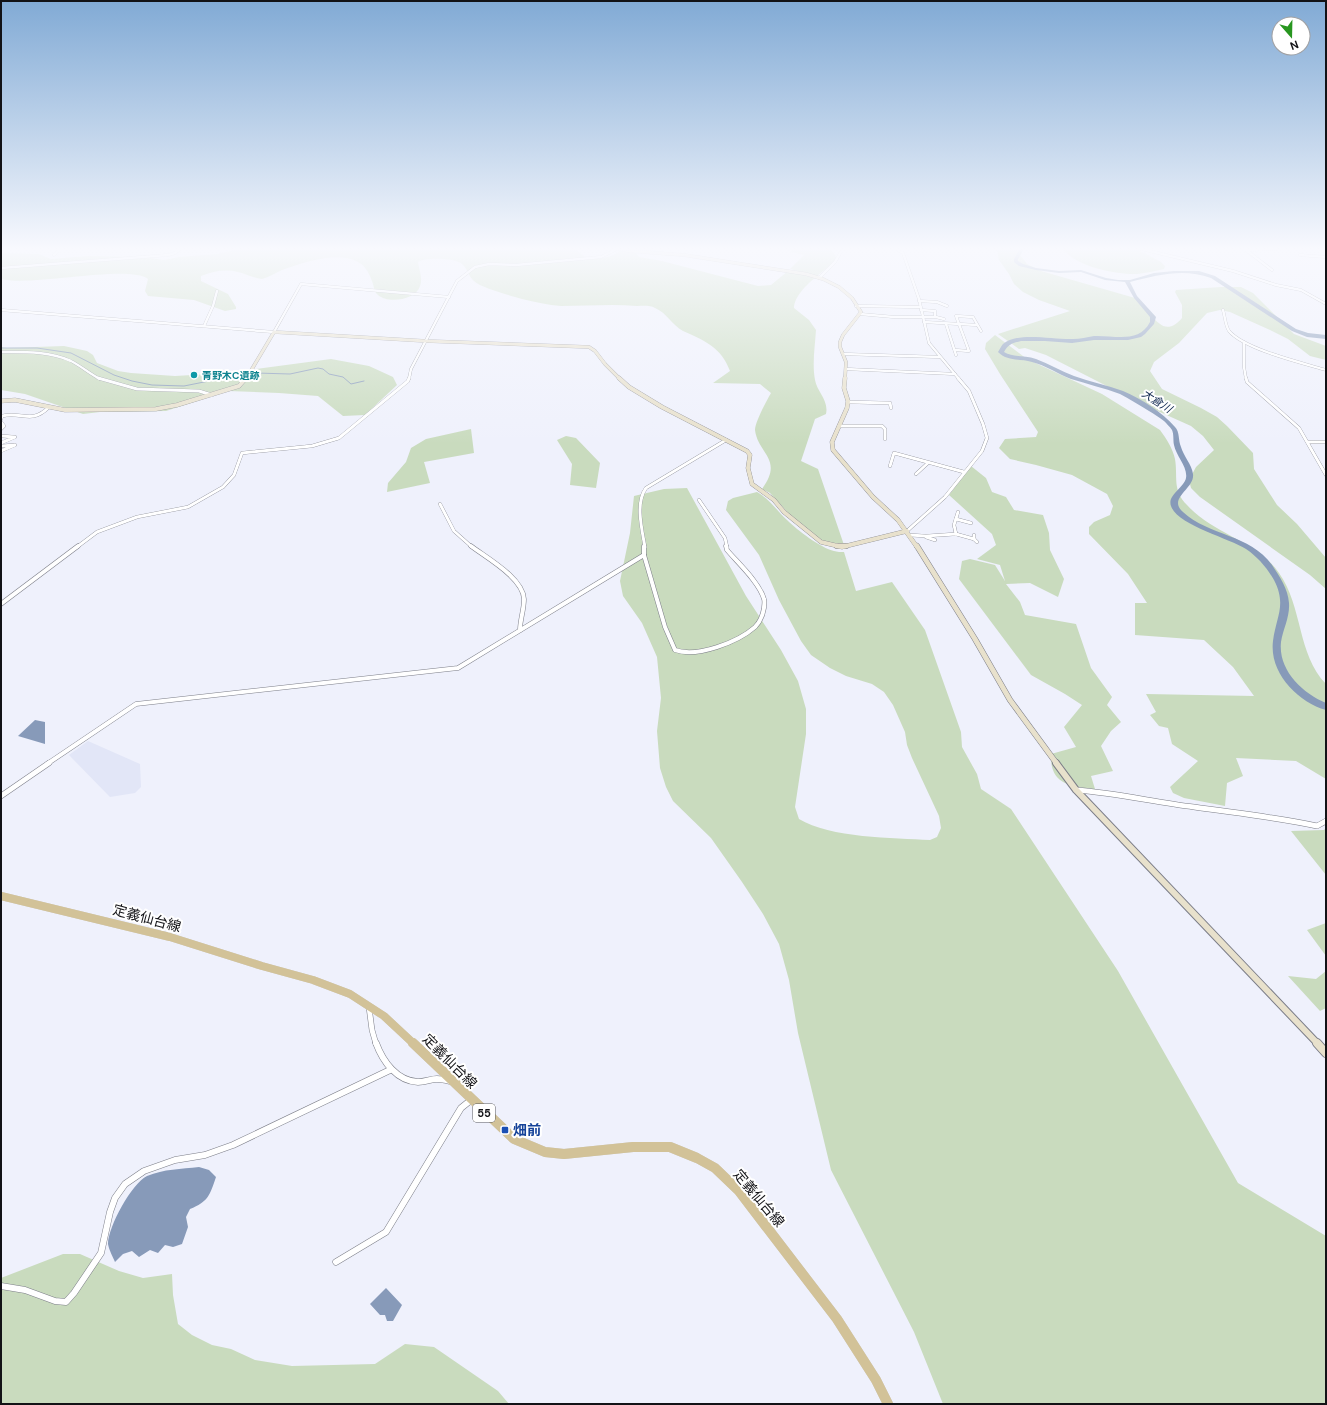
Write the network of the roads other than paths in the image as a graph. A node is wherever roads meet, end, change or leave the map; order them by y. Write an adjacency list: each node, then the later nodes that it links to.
1 (34, 313): 14 (street)
2 (210, 313): 14 (street)
3 (285, 313): 16 (street)
4 (441, 313): 17 (street)
5 (922, 313): 8 (street)
6 (1224, 313): 18 (street)
7 (860, 314): 8 (street); 21 (street)
8 (923, 317): 9 (street); 10 (street)
9 (944, 319)
10 (924, 322): 11 (street); 23 (street)
11 (946, 324): 12 (street); 19 (street)
12 (959, 324): 13 (street); 13 (street); 19 (street)
13 (977, 325): 15 (street)
14 (204, 326): 16 (street)
15 (981, 331)
16 (274, 332): 17 (street); 27 (street)
17 (426, 341): 38 (street); 60 (street)
18 (1244, 342): 25 (street); 39 (street)
19 (955, 350): 22 (street)
20 (1, 352): 27 (street)
21 (843, 354): 23 (street); 24 (street)
22 (956, 355)
23 (940, 357): 26 (street)
24 (846, 370): 26 (street); 29 (street)
25 (1326, 370)
26 (955, 374): 46 (street)
27 (212, 395): 30 (street)
28 (1, 401): 30 (street)
29 (848, 402): 31 (street); 34 (street)
30 (49, 407): 32 (street)
31 (891, 408)
32 (1, 419)
33 (1, 422): 35 (street)
34 (839, 426): 37 (street); 54 (street)
35 (1, 429)
36 (1, 436): 41 (street)
37 (885, 439)
38 (726, 440): 54 (street); 59 (street)
39 (1308, 442): 40 (street); 48 (street)
40 (1326, 442)
41 (1, 443)
42 (1, 446): 43 (street)
43 (1, 451)
44 (928, 463): 45 (street); 46 (street); 47 (street)
45 (890, 466)
46 (964, 472): 54 (street)
47 (916, 474)
48 (1326, 475)
49 (699, 500): 59 (street)
50 (440, 504): 61 (street)
51 (958, 512): 52 (street)
52 (956, 519): 53 (street); 55 (street)
53 (971, 523)
54 (908, 533): 56 (street); 62 (street)
55 (956, 534): 56 (street); 58 (street)
56 (926, 536): 57 (street)
57 (935, 540)
58 (978, 542)
59 (644, 555): 61 (street)
60 (1, 604)
61 (520, 630): 63 (street)
62 (1076, 790): 64 (street); 67 (street)
63 (1, 796)
64 (1326, 822)
65 (1, 896): 66 (main road, 定義仙台線 / 55)
66 (369, 1005): 68 (street); 69 (main road, 定義仙台線 / 55)
67 (1326, 1053)
68 (390, 1070): 69 (street); 72 (street)
69 (453, 1082): 70 (main road, 定義仙台線 / 55)
70 (471, 1100): 71 (street); 73 (main road, 定義仙台線 / 55)
71 (336, 1262)
72 (1, 1286)
73 (888, 1404)

